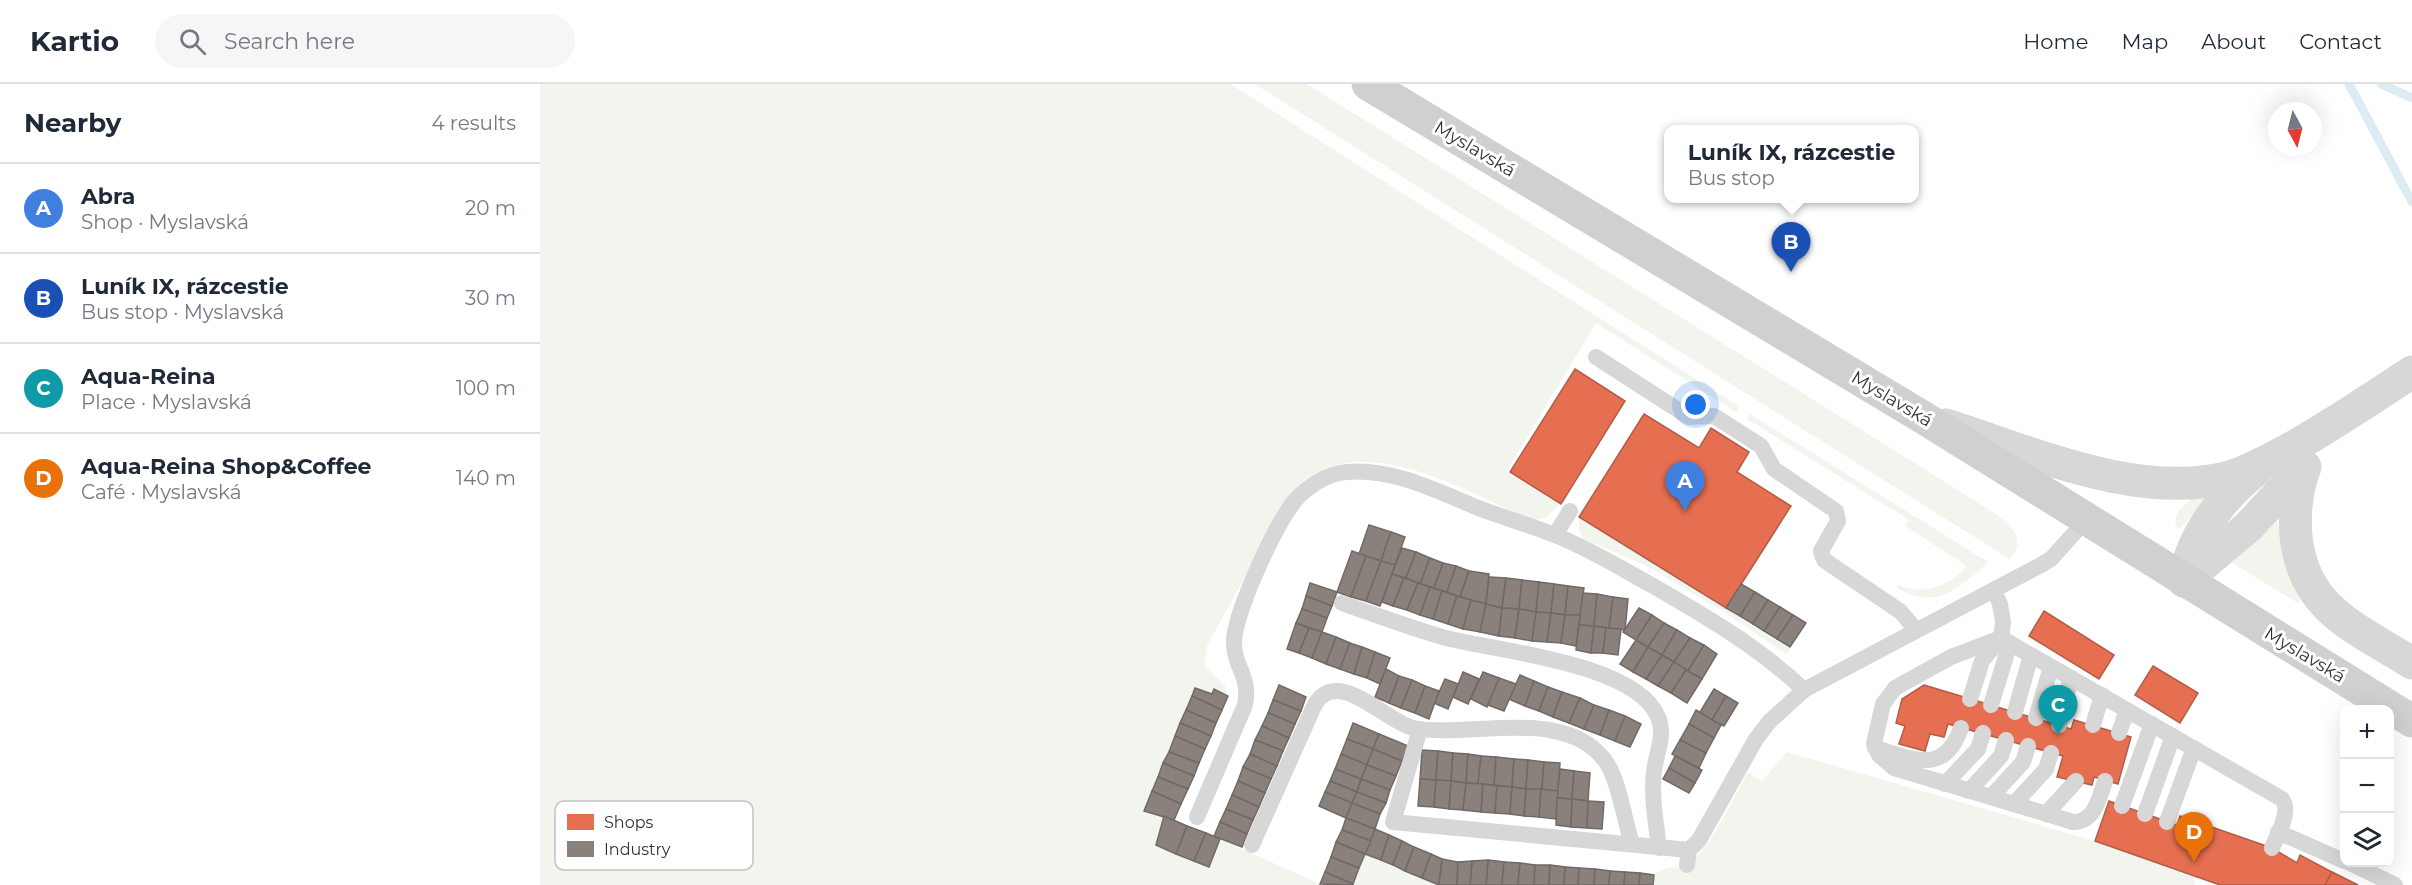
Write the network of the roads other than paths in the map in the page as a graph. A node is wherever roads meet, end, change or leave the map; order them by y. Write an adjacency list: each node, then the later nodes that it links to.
1 (1368, 84): 4 (street, Myslavská)
2 (1596, 357): 14 (lane)
3 (2411, 373): 5 (street)
4 (1924, 418): 6 (street); 9 (street, Myslavská)
5 (2332, 426): 6 (street); 7 (street)
6 (2268, 461): 11 (street)
7 (2305, 467): 11 (street); 17 (street)
8 (1570, 511): 10 (lane)
9 (2086, 520): 11 (street, Myslavská); 12 (lane)
10 (1555, 536): 20 (lane); 50 (lane)
11 (2184, 581): 27 (street, Myslavská)
12 (1994, 591): 14 (lane); 15 (lane)
13 (1342, 603): 55 (lane)
14 (1916, 630): 20 (lane)
15 (2006, 641): 16 (lane); 22 (lane); 23 (lane); 38 (lane)
16 (2031, 655): 18 (lane); 25 (lane)
17 (2412, 663)
18 (2051, 667): 19 (lane); 26 (lane)
19 (2072, 678): 21 (lane); 29 (lane)
20 (1804, 690): 55 (lane)
21 (2102, 695): 24 (lane); 30 (lane)
22 (1970, 699)
23 (1992, 705)
24 (2127, 710): 28 (lane); 34 (lane)
25 (2015, 712)
26 (2036, 718)
27 (2412, 721)
28 (2152, 724): 35 (lane); 47 (lane)
29 (2059, 725)
30 (2092, 725)
31 (1961, 728): 38 (lane)
32 (1420, 729): 53 (lane); 53 (lane); 54 (lane)
33 (1983, 733): 43 (lane)
34 (2119, 733)
35 (2173, 736): 39 (lane); 49 (lane)
36 (2006, 740): 44 (lane)
37 (2028, 746): 45 (lane)
38 (1875, 748): 43 (lane)
39 (2194, 748): 51 (lane); 52 (lane)
40 (2051, 753): 46 (lane)
41 (2076, 781): 48 (lane)
42 (2105, 781): 48 (lane)
43 (1945, 784): 44 (lane)
44 (1969, 791): 45 (lane)
45 (1991, 797): 46 (lane)
46 (2014, 804): 48 (lane)
47 (2122, 806)
48 (2046, 814)
49 (2145, 814)
50 (1197, 817)
51 (2167, 822)
52 (2278, 832): 56 (lane); 57 (lane)
53 (1632, 844): 55 (lane)
54 (1252, 845)
55 (1659, 848)
56 (2272, 848)
57 (2340, 859)
58 (2354, 867): 59 (lane)
59 (2374, 880): 60 (lane)
60 (2395, 885)

